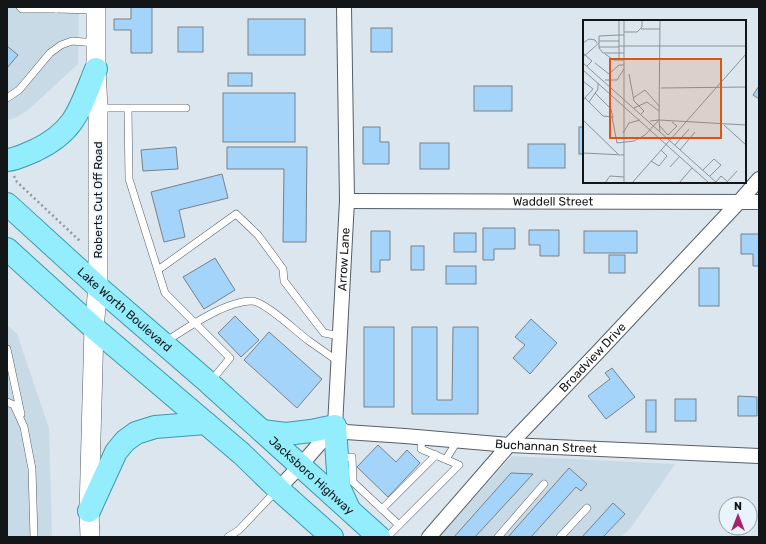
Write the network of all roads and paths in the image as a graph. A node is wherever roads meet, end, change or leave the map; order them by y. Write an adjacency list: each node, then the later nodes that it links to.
1 (20, 7): 3 (lane)
2 (344, 7): 13 (street, Arrow Lane)
3 (56, 8): 4 (lane)
4 (96, 8): 5 (street, Roberts Cut Off Road)
5 (96, 43): 6 (street, Roberts Cut Off Road); 7 (lane)
6 (96, 69): 8 (street, Roberts Cut Off Road); 11 (main road)
7 (7, 98)
8 (98, 108): 10 (lane); 20 (street, Roberts Cut Off Road)
9 (186, 108): 10 (lane)
10 (128, 109): 19 (lane)
11 (10, 168): 17 (path)
12 (759, 179): 14 (street, Broadview Drive)
13 (347, 201): 14 (street, Waddell Street); 23 (street, Arrow Lane)
14 (739, 202): 15 (street, Waddell Street); 36 (street, Broadview Drive)
15 (759, 202)
16 (7, 204): 20 (main road, Lake Worth Boulevard)
17 (80, 242)
18 (7, 249): 22 (main road)
19 (158, 270): 21 (lane); 23 (lane)
20 (98, 287): 22 (street, Roberts Cut Off Road); 24 (main road, Lake Worth Boulevard)
21 (195, 323): 24 (lane); 26 (lane); 27 (lane)
22 (94, 328): 30 (main road); 46 (street, Roberts Cut Off Road)
23 (340, 336): 26 (street, Arrow Lane)
24 (163, 344): 27 (main road, Lake Worth Boulevard)
25 (7, 349): 32 (lane)
26 (339, 362): 31 (street, Arrow Lane)
27 (209, 383): 29 (main road, Lake Worth Boulevard)
28 (7, 402): 32 (lane)
29 (244, 414): 33 (main road, Jacksboro Highway)
30 (206, 423): 43 (main road); 46 (main road)
31 (335, 426): 33 (main road); 34 (street, Buchannan Street); 39 (main road); 41 (street)
32 (24, 427): 49 (lane)
33 (262, 431): 41 (main road, Jacksboro Highway)
34 (422, 438): 35 (street, Buchannan Street); 37 (lane)
35 (458, 440): 36 (street, Buchannan Street); 40 (lane)
36 (509, 445): 38 (street, Buchannan Street); 55 (street, Broadview Drive)
37 (436, 455): 40 (lane); 45 (lane)
38 (759, 456)
39 (337, 458): 45 (lane); 47 (main road)
40 (446, 459): 48 (lane)
41 (300, 466): 43 (street); 47 (main road, Jacksboro Highway)
42 (544, 484): 56 (lane)
43 (278, 489): 51 (lane); 52 (main road)
44 (587, 508): 57 (lane)
45 (382, 510): 48 (lane)
46 (89, 511): 50 (street, Roberts Cut Off Road)
47 (350, 511): 53 (main road, Jacksboro Highway)
48 (399, 525): 54 (lane)
49 (34, 537)
50 (90, 537)
51 (228, 537)
52 (332, 537)
53 (379, 537)
54 (386, 537)
55 (429, 537)
56 (498, 537)
57 (560, 537)

